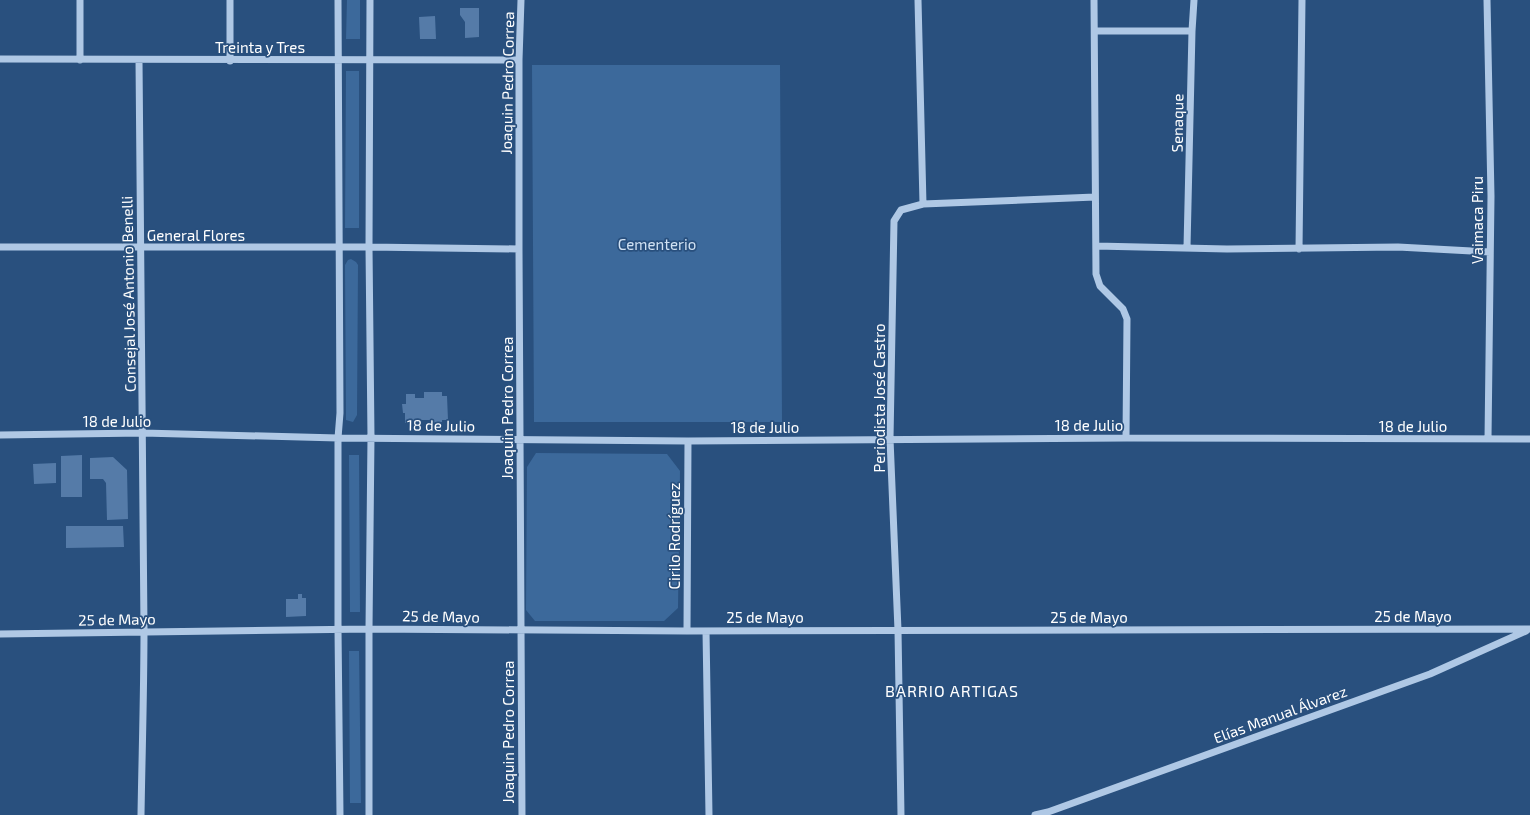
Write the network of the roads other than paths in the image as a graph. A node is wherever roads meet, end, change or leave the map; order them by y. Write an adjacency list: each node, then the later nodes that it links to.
1 (80, 0): 14 (street)
2 (230, 0): 19 (street)
3 (338, 0): 16 (street)
4 (370, 0): 17 (street)
5 (521, 0): 18 (street, Joaquin Pedro Correa)
6 (918, 0): 21 (street)
7 (1094, 0): 11 (street)
8 (1194, 0): 12 (street, Senaque)
9 (1302, 0): 29 (street)
10 (1487, 0): 30 (street, Vaimaca Piru)
11 (1095, 31): 12 (street); 20 (street)
12 (1192, 31): 26 (street, Senaque)
13 (0, 59): 14 (street, Treinta y Tres)
14 (80, 60): 15 (street, Treinta y Tres)
15 (139, 60): 19 (street, Treinta y Tres); 27 (street, Consejal José Antonio Benelli)
16 (338, 60): 17 (street, Treinta y Tres); 19 (street, Treinta y Tres); 24 (street)
17 (369, 60): 18 (street, Treinta y Tres); 25 (street)
18 (519, 60): 28 (street, Joaquin Pedro Correa)
19 (230, 61)
20 (1095, 197): 21 (street, Periodista José Castro); 22 (street)
21 (923, 204): 37 (street, Periodista José Castro)
22 (1096, 246): 26 (street); 35 (street)
23 (0, 247): 27 (street, General Flores)
24 (339, 247): 25 (street, General Flores); 27 (street, General Flores); 34 (street)
25 (369, 247): 28 (street, General Flores); 33 (street)
26 (1187, 247): 29 (street)
27 (139, 248): 31 (street, Consejal José Antonio Benelli)
28 (519, 249): 36 (street, Joaquin Pedro Correa)
29 (1300, 249): 30 (street)
30 (1490, 252): 38 (street, Vaimaca Piru)
31 (143, 433): 32 (street, 18 de Julio); 34 (street, 18 de Julio); 48 (street, Consejal José Antonio Benelli)
32 (0, 435)
33 (371, 437): 34 (street, 18 de Julio); 36 (street, 18 de Julio); 42 (street)
34 (338, 438): 41 (street)
35 (1126, 438): 37 (street, 18 de Julio); 38 (street, 18 de Julio)
36 (520, 439): 40 (street, 18 de Julio); 44 (street, Joaquin Pedro Correa)
37 (890, 439): 40 (street, 18 de Julio); 45 (street, Periodista José Castro)
38 (1488, 439): 39 (street, 18 de Julio)
39 (1530, 439)
40 (688, 441): 46 (street, Cirilo Rodríguez)
41 (338, 629): 42 (street, 25 de Mayo); 48 (street, 25 de Mayo); 51 (street)
42 (369, 629): 44 (street, 25 de Mayo); 52 (street)
43 (1530, 629): 45 (street, 25 de Mayo); 56 (street, Elías Manual Álvarez)
44 (520, 630): 46 (street, 25 de Mayo); 53 (street, Joaquin Pedro Correa)
45 (898, 630): 47 (street, 25 de Mayo); 55 (street, Periodista José Castro)
46 (687, 631): 47 (street, 25 de Mayo)
47 (706, 631): 54 (street)
48 (144, 632): 49 (street, 25 de Mayo); 50 (street, Consejal José Antonio Benelli)
49 (0, 634)
50 (141, 815)
51 (340, 815)
52 (369, 815)
53 (522, 815)
54 (709, 815)
55 (901, 815)
56 (1035, 815)

